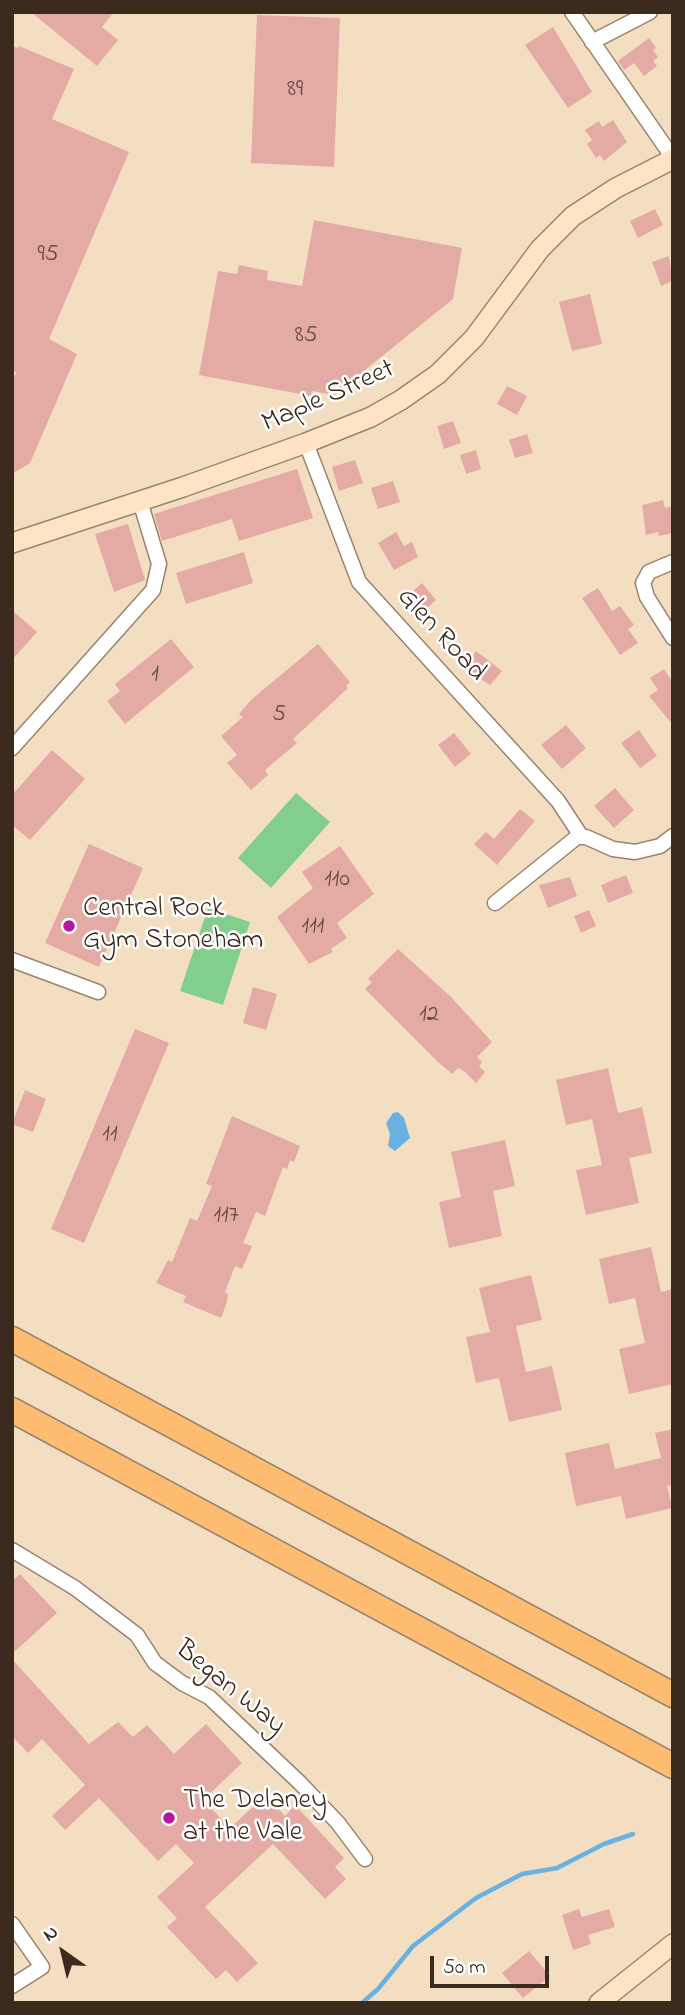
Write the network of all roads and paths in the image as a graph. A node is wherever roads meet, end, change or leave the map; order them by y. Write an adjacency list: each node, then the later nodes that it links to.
1 (572, 12): 3 (street)
2 (649, 12): 3 (street)
3 (592, 42): 4 (street)
4 (673, 158): 5 (street, Maple Street)
5 (306, 443): 6 (street, Maple Street); 11 (street, Glen Road)
6 (140, 501): 7 (street, Maple Street); 10 (street)
7 (12, 543)
8 (673, 562): 9 (street)
9 (673, 638)
10 (12, 748)
11 (582, 836): 12 (street); 13 (street)
12 (673, 836)
13 (495, 904)
14 (12, 960): 15 (street)
15 (98, 992)
16 (12, 1339): 19 (highway)
17 (12, 1410): 20 (highway)
18 (12, 1550): 21 (street, Began Way)
19 (673, 1695)
20 (673, 1766)
21 (365, 1859)
22 (12, 1924): 24 (street)
23 (673, 1944): 25 (street)
24 (12, 1986)
25 (598, 2003)

